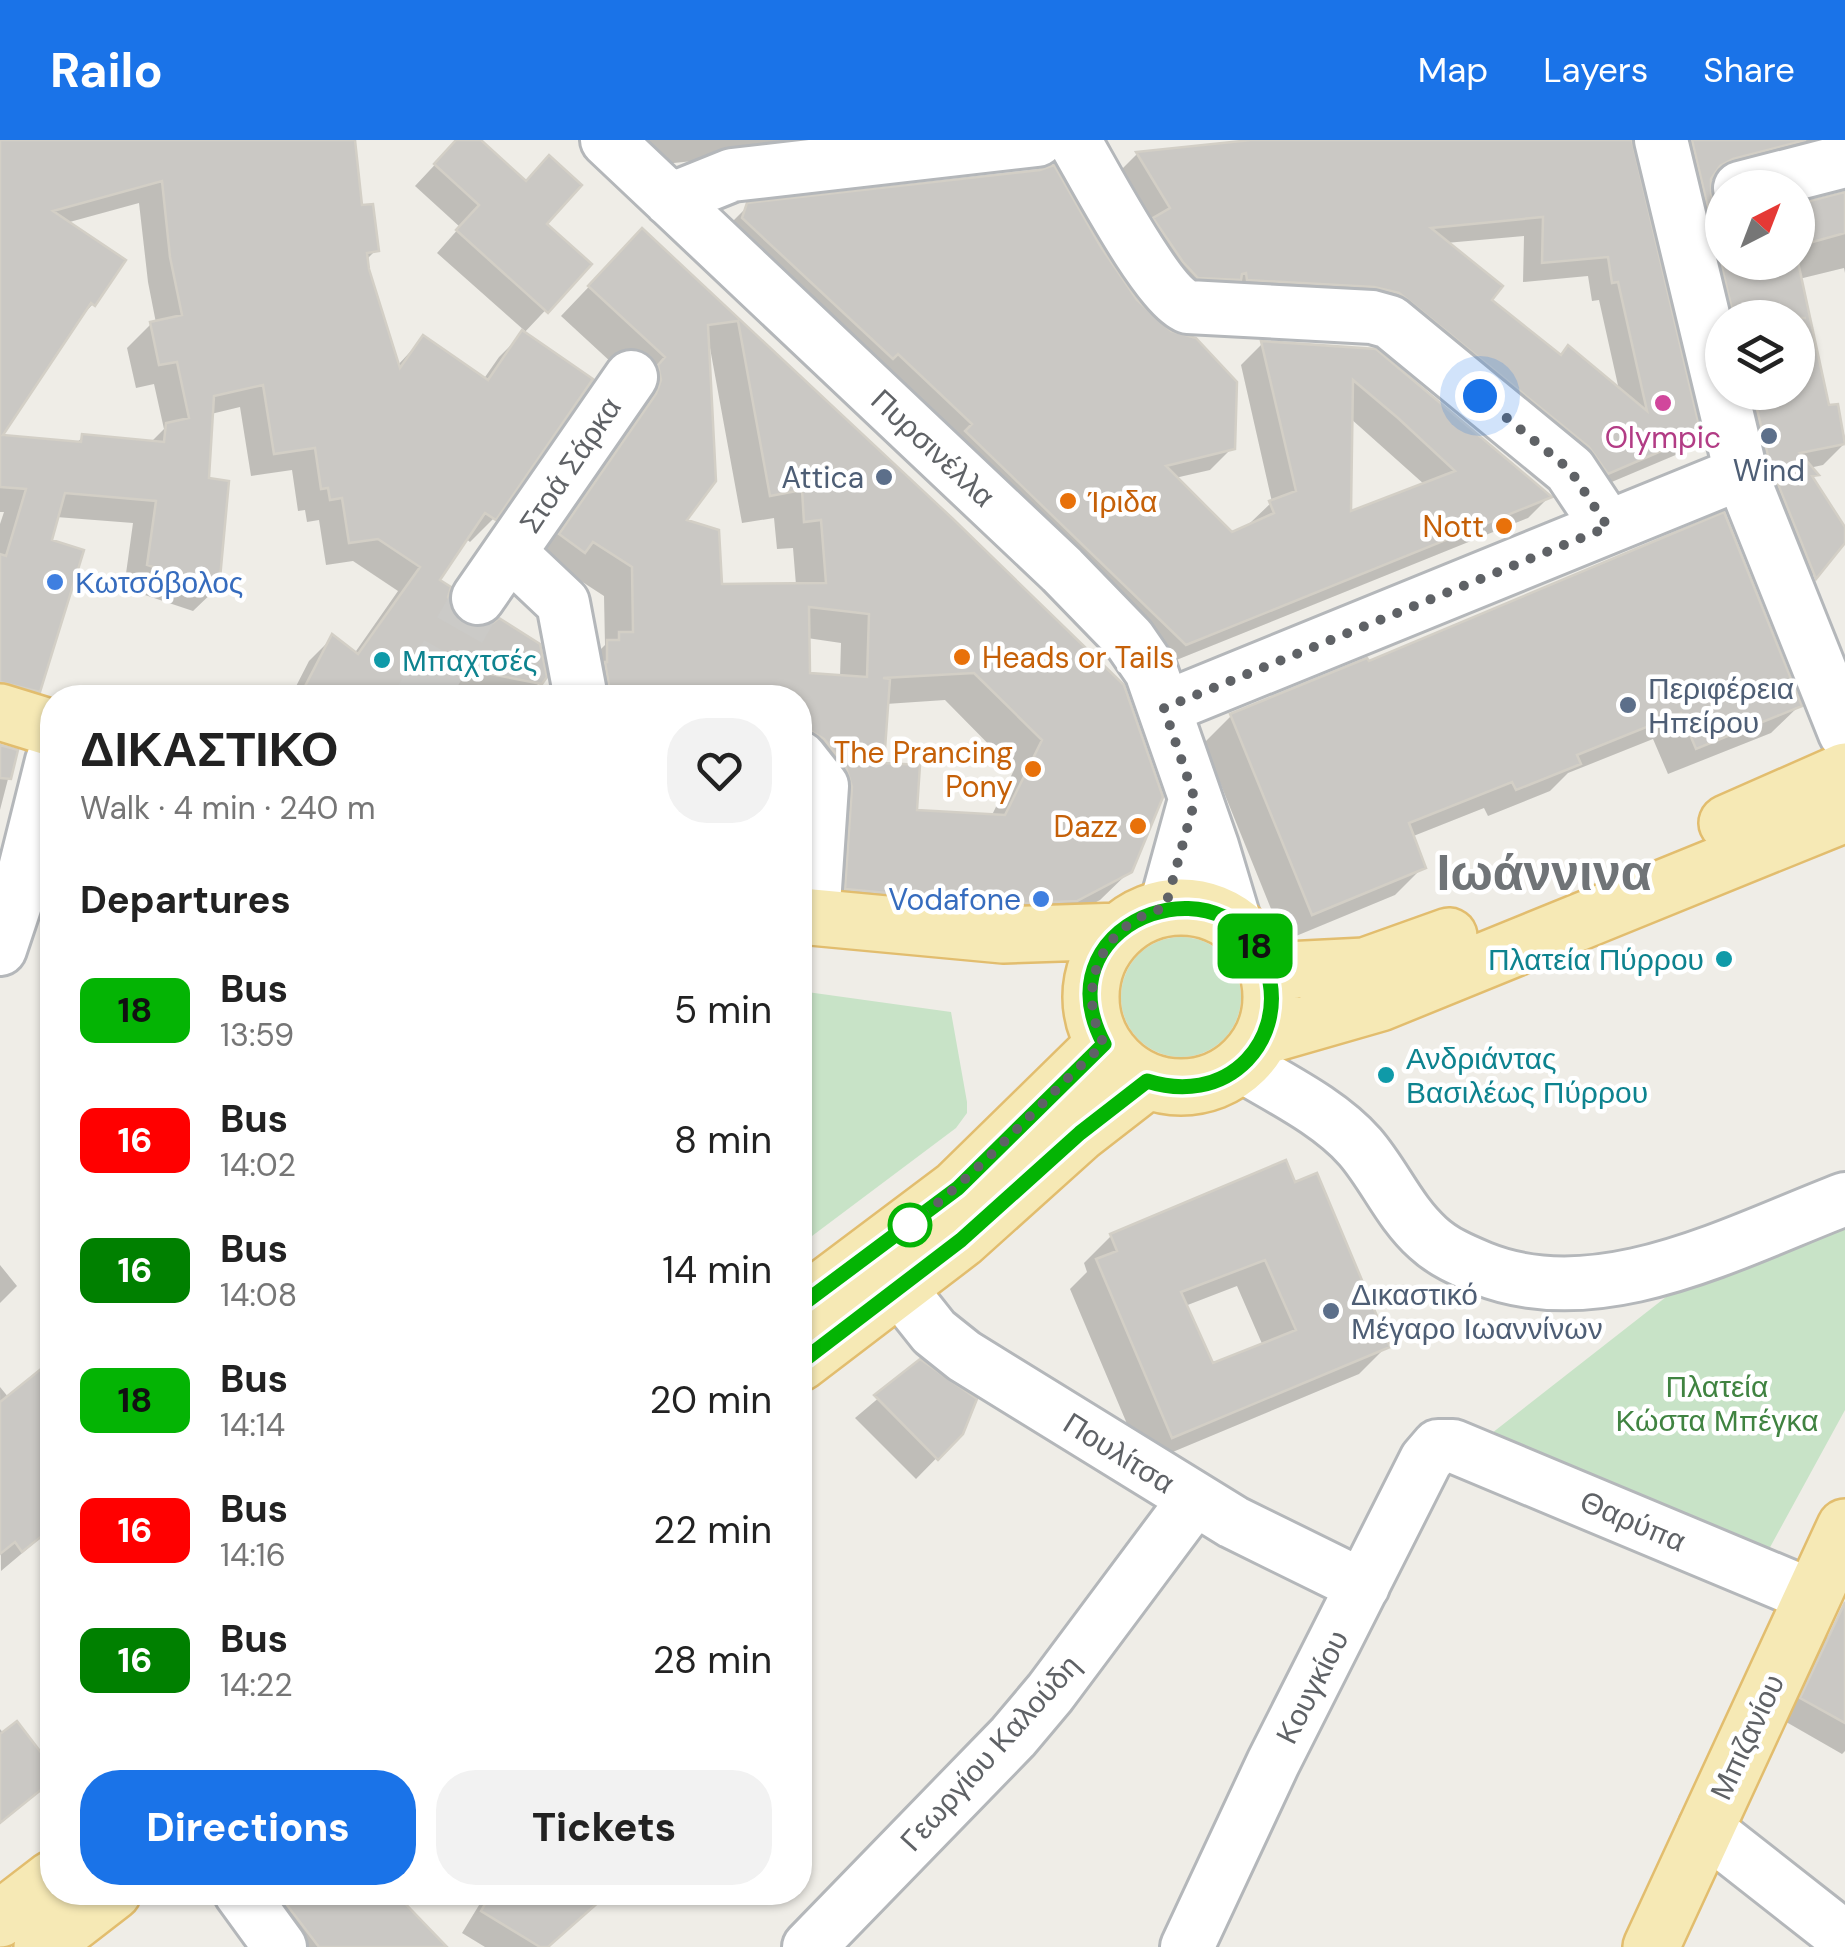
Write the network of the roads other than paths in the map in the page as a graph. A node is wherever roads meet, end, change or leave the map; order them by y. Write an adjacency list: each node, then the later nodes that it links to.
1 (607, 140): 8 (street, Πυρσινέλλα)
2 (1037, 140): 8 (street)
3 (1074, 140): 11 (street)
4 (1661, 140): 7 (street)
5 (1845, 162): 6 (street)
6 (1813, 170)
7 (1699, 198): 10 (street)
8 (670, 200): 15 (street, Πυρσινέλλα)
9 (630, 377): 12 (street, Στοά Σάρκα)
10 (1741, 472): 11 (street); 18 (street)
11 (1608, 527): 15 (street)
12 (510, 553): 13 (street, Στοά Σάρκα); 14 (street, Στοά Σάρκα)
13 (478, 598)
14 (579, 685)
15 (1164, 708): 21 (street, Πυρσινέλλα)
16 (0, 712): 17 (main road)
17 (40, 724)
18 (1845, 733)
19 (1845, 771): 30 (main road)
20 (812, 773): 23 (street)
21 (1195, 800): 27 (street); 28 (street, Πυρσινέλλα)
22 (1845, 814): 32 (main road)
23 (812, 868)
24 (40, 871): 25 (street)
25 (36, 908): 29 (street)
26 (812, 918): 27 (main road)
27 (1142, 920): 28 (main road); 31 (main road)
28 (1236, 926): 30 (main road)
29 (0, 950)
30 (1267, 972): 32 (main road)
31 (1104, 1044): 33 (main road); 36 (main road)
32 (1252, 1051): 33 (main road); 34 (street)
33 (1147, 1081): 35 (main road)
34 (1845, 1199)
35 (899, 1288): 37 (main road); 39 (street, Πουλίτσα)
36 (812, 1297)
37 (812, 1354)
38 (1453, 1446): 41 (street, Κουγκίου); 42 (street, Θαρύπα)
39 (1194, 1500): 41 (street, Πουλίτσα); 51 (street, Γεωργίου Καλούδη)
40 (1845, 1527): 42 (main road, Μπιζανίου)
41 (1363, 1586): 52 (street, Κουγκίου)
42 (1812, 1596): 43 (main road, Μπιζανίου)
43 (1705, 1828): 48 (street); 53 (main road, Μπιζανίου)
44 (40, 1888): 47 (main road)
45 (96, 1905): 49 (main road)
46 (249, 1905): 50 (street)
47 (0, 1919)
48 (1845, 1938)
49 (42, 1947)
50 (280, 1947)
51 (809, 1947)
52 (1187, 1947)
53 (1651, 1947)

